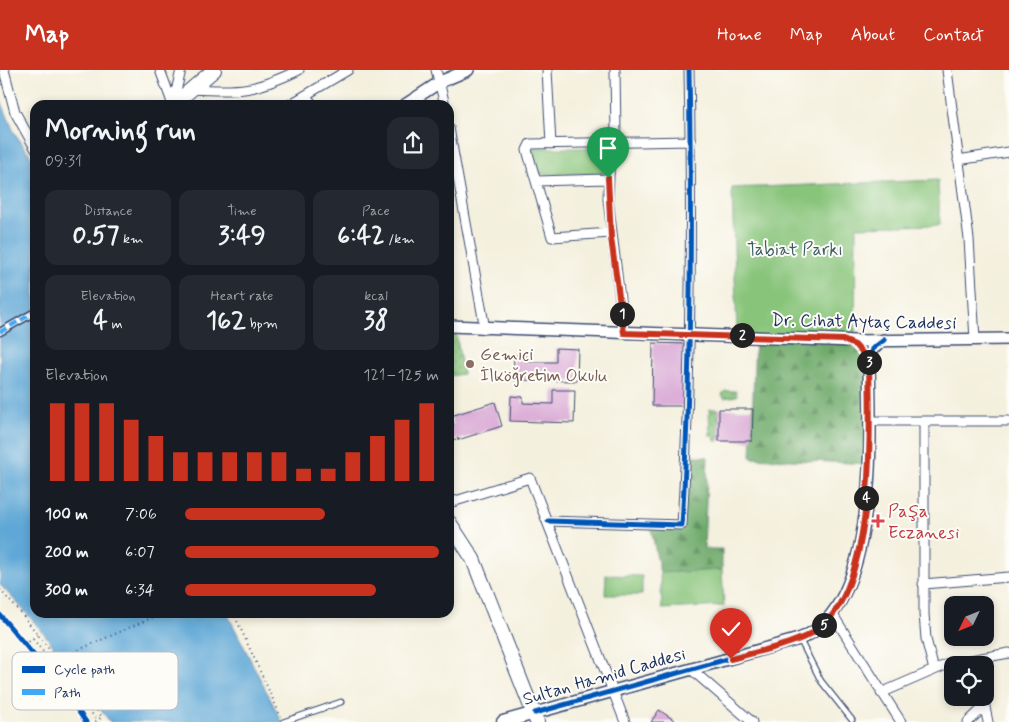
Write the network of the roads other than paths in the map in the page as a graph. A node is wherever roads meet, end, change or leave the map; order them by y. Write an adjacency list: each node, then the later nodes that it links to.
1 (4, 70): 23 (street)
2 (160, 70): 16 (street)
3 (181, 70): 17 (street)
4 (214, 70): 14 (main road)
5 (299, 70): 14 (street)
6 (348, 70): 15 (street)
7 (436, 70): 13 (street)
8 (468, 70): 13 (street)
9 (546, 70): 26 (street)
10 (615, 70): 25 (street)
11 (690, 70): 24 (street)
12 (947, 70): 29 (street)
13 (440, 82): 21 (street); 22 (street)
14 (192, 89): 18 (main road)
15 (306, 96): 19 (street); 20 (street)
16 (171, 100)
17 (174, 100)
18 (179, 100)
19 (298, 100)
20 (309, 100)
21 (413, 100)
22 (443, 100)
23 (30, 139)
24 (691, 142): 25 (street); 38 (street)
25 (614, 143): 26 (street); 30 (street)
26 (551, 144): 31 (street)
27 (1009, 152): 29 (street)
28 (454, 156): 35 (street)
29 (958, 160): 42 (street)
30 (608, 178): 31 (street); 32 (street)
31 (536, 181): 32 (street)
32 (611, 233): 37 (street)
33 (30, 315): 36 (street)
34 (454, 326): 35 (street, Dr. Cihat Aytaç Caddesi)
35 (485, 329): 37 (street, Dr. Cihat Aytaç Caddesi)
36 (0, 332)
37 (624, 333): 38 (street, Dr. Cihat Aytaç Caddesi)
38 (690, 335): 40 (street, Dr. Cihat Aytaç Caddesi); 48 (street)
39 (1009, 339): 42 (street, Dr. Cihat Aytaç Caddesi)
40 (843, 340): 41 (street, Dr. Cihat Aytaç Caddesi); 43 (street)
41 (884, 340): 42 (street, Dr. Cihat Aytaç Caddesi); 43 (street)
42 (975, 340)
43 (869, 360): 44 (street, Sultan Hamid Caddesi)
44 (870, 421): 46 (street); 52 (street, Sultan Hamid Caddesi)
45 (1009, 421): 46 (street)
46 (924, 422): 51 (street)
47 (454, 501): 48 (street)
48 (548, 521): 59 (street)
49 (454, 530): 64 (main road)
50 (1009, 577): 51 (street)
51 (923, 584): 58 (street)
52 (833, 615): 53 (street, Sultan Hamid Caddesi); 60 (street)
53 (800, 638): 57 (street, Sultan Hamid Caddesi); 65 (lane)
54 (1009, 653): 55 (street)
55 (994, 658)
56 (944, 666): 58 (street)
57 (692, 670): 59 (street, Sultan Hamid Caddesi); 69 (street)
58 (934, 670): 60 (street)
59 (614, 692): 64 (street, Sultan Hamid Caddesi); 68 (street)
60 (881, 693): 70 (street)
61 (341, 702): 66 (lane)
62 (981, 706): 71 (street)
63 (985, 706): 72 (street)
64 (536, 718): 67 (main road, Sultan Hamid Caddesi)
65 (852, 720)
66 (283, 722)
67 (503, 722)
68 (625, 722)
69 (752, 722)
70 (901, 722)
71 (968, 722)
72 (988, 722)

